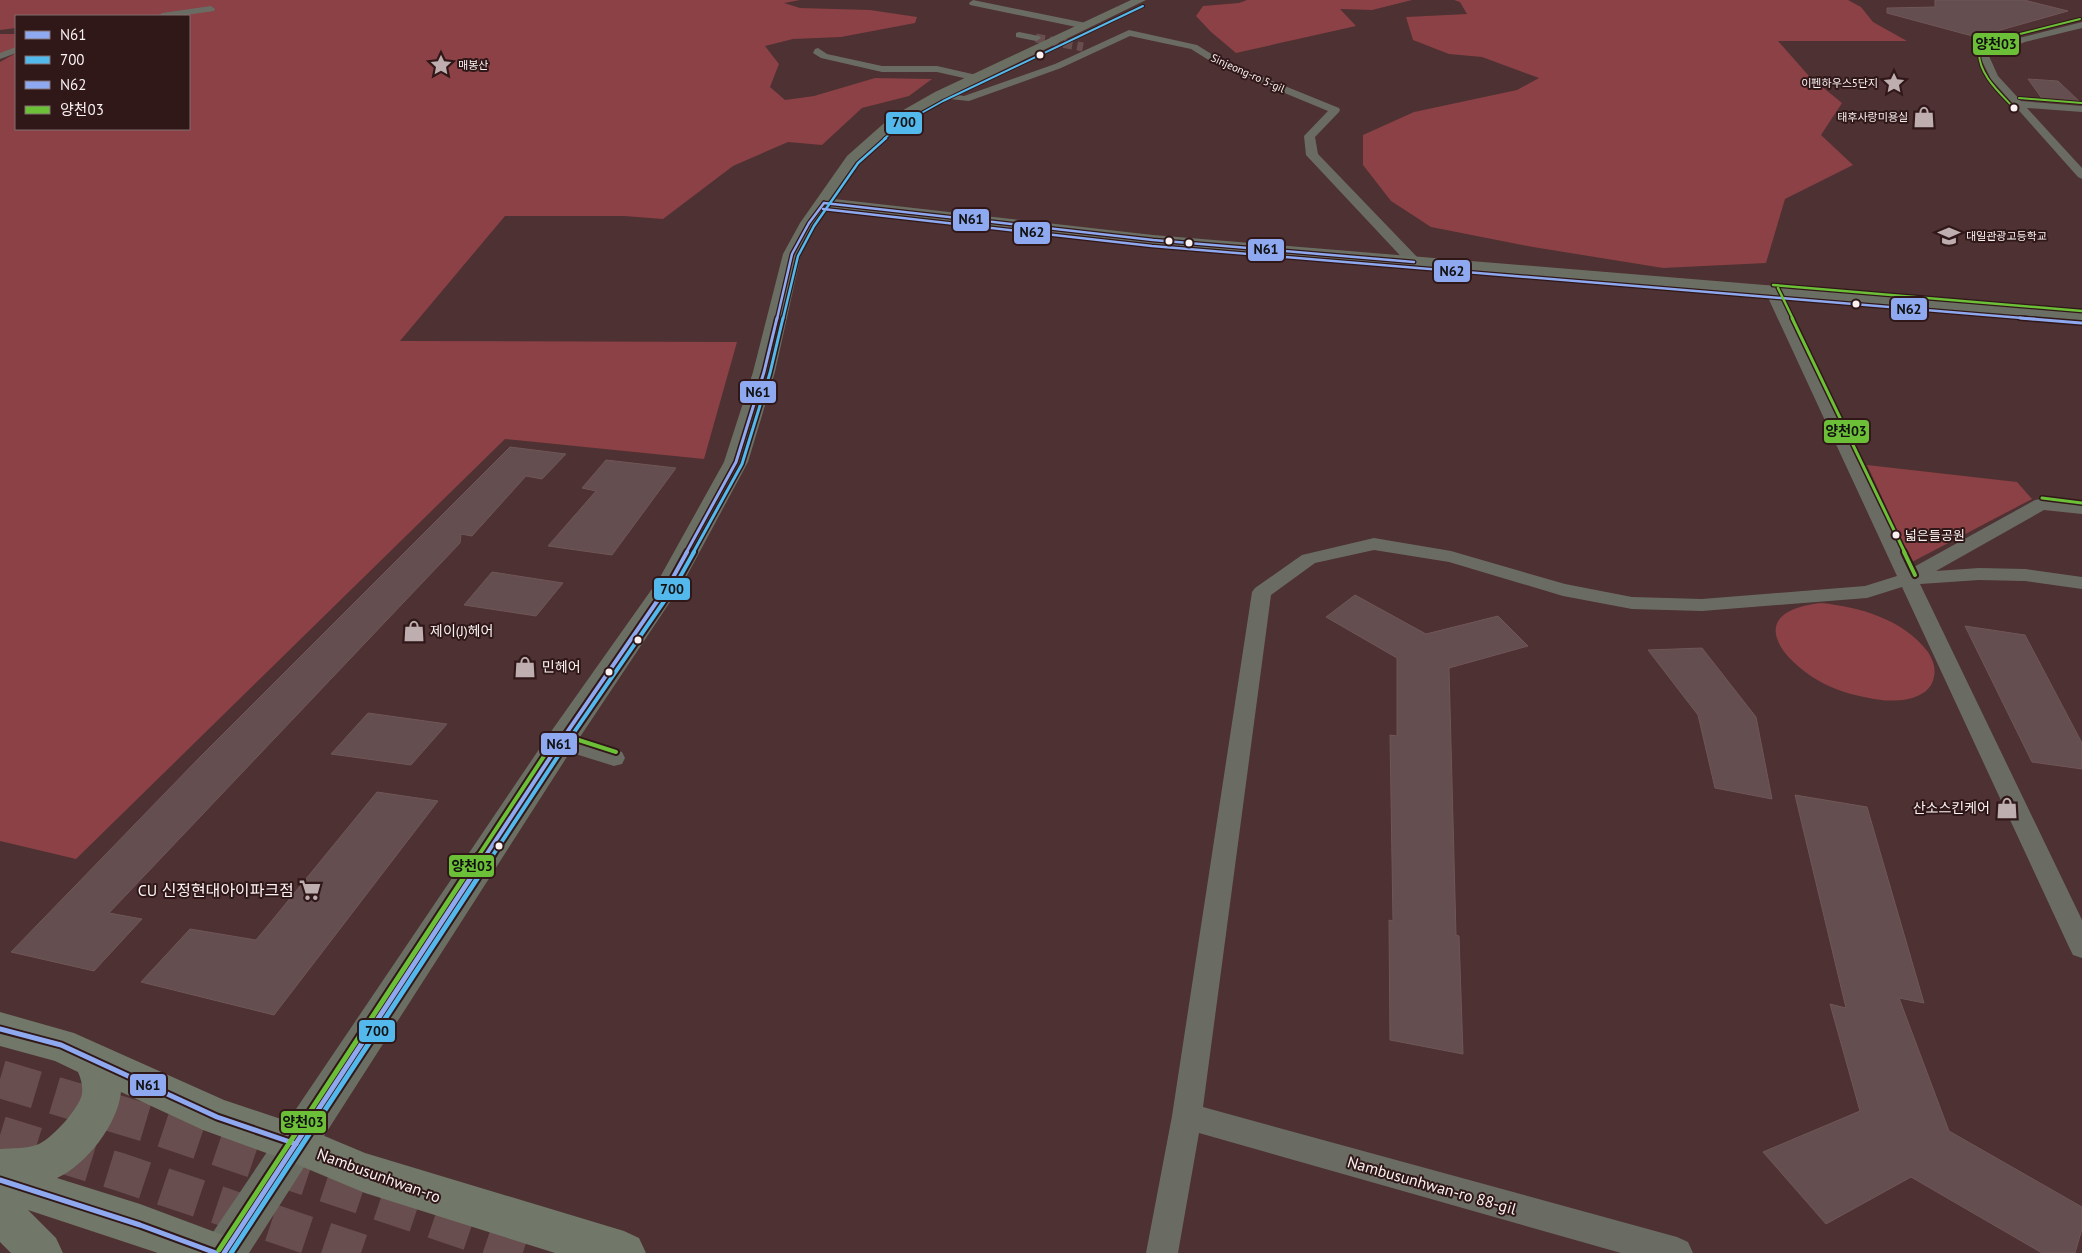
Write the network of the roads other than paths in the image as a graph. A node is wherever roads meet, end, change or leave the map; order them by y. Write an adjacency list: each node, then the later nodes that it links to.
1 (1140, 0): 6 (main road)
2 (973, 3): 6 (street)
3 (211, 9): 4 (street)
4 (169, 15)
5 (2082, 25): 14 (street)
6 (1086, 26): 12 (main road)
7 (1018, 35): 8 (street)
8 (1036, 38)
9 (15, 50): 11 (street)
10 (818, 51): 12 (street)
11 (0, 56)
12 (977, 78): 13 (main road)
13 (940, 95): 17 (main road); 18 (street, Sinjeong-ro 5-gil)
14 (2019, 104): 15 (street); 16 (street)
15 (2082, 109)
16 (2082, 175)
17 (824, 202): 18 (main road); 24 (main road)
18 (1414, 262): 19 (main road)
19 (1772, 291): 20 (main road); 22 (street)
20 (2082, 317)
21 (2082, 508): 22 (street)
22 (1909, 578): 23 (street); 26 (street); 29 (street)
23 (2082, 583)
24 (562, 741): 25 (street); 30 (main road)
25 (614, 758)
26 (2082, 947)
27 (0, 1029): 28 (main road, Nambusunhwan-ro)
28 (92, 1060): 30 (main road, Nambusunhwan-ro); 31 (main road)
29 (1187, 1116): 38 (street); 39 (street, Nambusunhwan-ro 88-gil)
30 (296, 1144): 36 (main road); 37 (main road, Nambusunhwan-ro)
31 (0, 1170)
32 (0, 1180): 35 (main road)
33 (0, 1217): 34 (main road)
34 (41, 1253)
35 (216, 1253)
36 (224, 1253)
37 (624, 1253)
38 (1162, 1253)
39 (1678, 1253)

